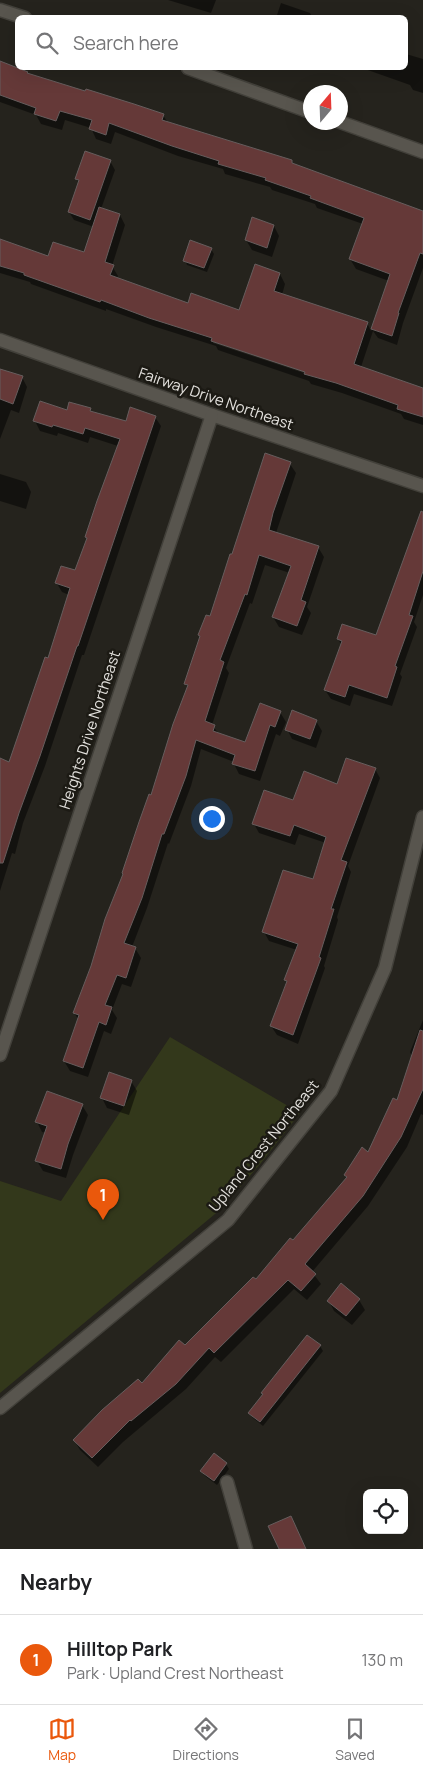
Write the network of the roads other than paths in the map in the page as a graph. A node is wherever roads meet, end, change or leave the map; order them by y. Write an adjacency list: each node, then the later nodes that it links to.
1 (0, 10): 2 (street)
2 (16, 15)
3 (194, 70): 4 (street)
4 (303, 109)
5 (348, 125): 6 (street)
6 (423, 152)
7 (0, 340): 8 (street, Fairway Drive Northeast)
8 (212, 415): 9 (street, Fairway Drive Northeast); 11 (street, Heights Drive Northeast)
9 (423, 486)
10 (423, 817): 12 (street, Upland Crest Northeast)
11 (0, 1055)
12 (0, 1408)
13 (227, 1482): 14 (street)
14 (246, 1549)

